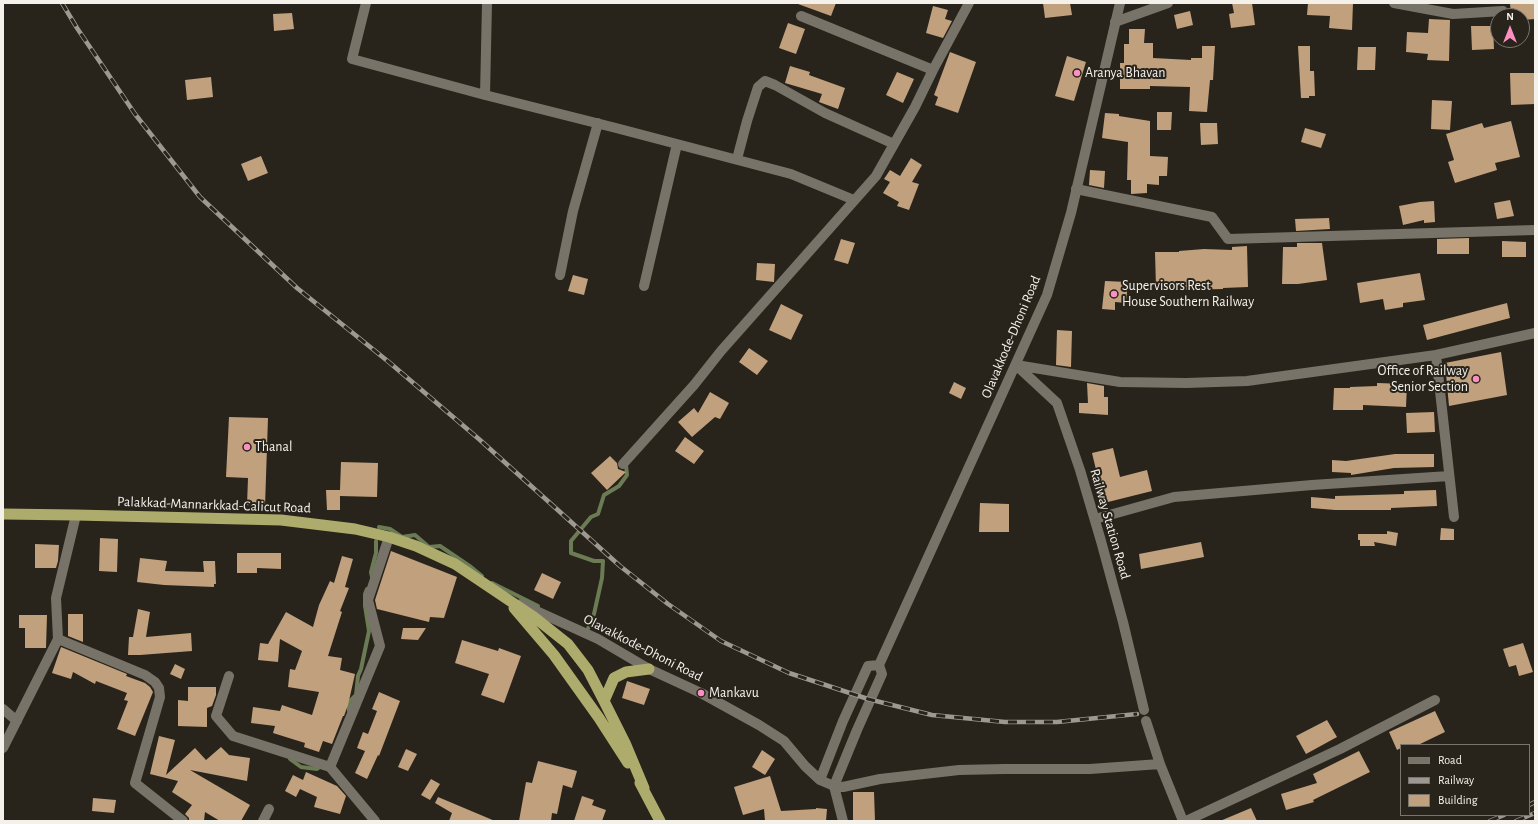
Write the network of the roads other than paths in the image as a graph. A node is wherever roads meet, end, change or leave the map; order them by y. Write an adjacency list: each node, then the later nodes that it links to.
1 (366, 3): 12 (street)
2 (487, 3): 12 (street)
3 (969, 3): 11 (street)
4 (1120, 3): 10 (street, Olavakkode-Dhoni Road)
5 (1168, 3): 10 (street)
6 (1394, 3): 7 (street)
7 (1422, 6): 8 (street)
8 (1490, 11)
9 (801, 16): 11 (street)
10 (1115, 22): 17 (street, Olavakkode-Dhoni Road)
11 (933, 70): 15 (street)
12 (484, 95): 13 (street)
13 (598, 123): 14 (street); 20 (street)
14 (677, 144): 16 (street); 21 (street)
15 (894, 144): 16 (street); 18 (street)
16 (737, 159): 18 (street)
17 (1076, 189): 19 (street); 24 (street, Olavakkode-Dhoni Road)
18 (854, 200): 25 (street)
19 (1535, 230)
20 (560, 275)
21 (644, 286)
22 (1535, 333): 23 (street)
23 (1436, 355): 24 (street); 26 (street)
24 (1016, 365): 30 (street, Railway Station Road); 34 (street, Olavakkode-Dhoni Road)
25 (623, 464)
26 (1449, 476): 29 (street); 30 (street)
27 (3, 514): 28 (highway, Palakkad-Mannarkkad-Calicut Road)
28 (76, 515): 31 (highway, Palakkad-Mannarkkad-Calicut Road); 33 (street)
29 (1454, 517)
30 (1095, 519): 40 (street, Railway Station Road)
31 (389, 537): 32 (highway, Palakkad-Mannarkkad-Calicut Road); 45 (street)
32 (503, 596): 35 (street, Olavakkode-Dhoni Road); 38 (highway, Palakkad-Mannarkkad-Calicut Road); 48 (highway, Palakkad-Mannarkkad-Calicut Road)
33 (58, 639): 41 (street); 50 (street)
34 (879, 665): 46 (street); 47 (street, Olavakkode-Dhoni Road)
35 (649, 669): 38 (highway); 46 (street, Olavakkode-Dhoni Road)
36 (229, 676): 45 (street)
37 (1435, 700): 55 (street)
38 (604, 701): 48 (highway, Palakkad-Mannarkkad-Calicut Road)
39 (3, 709): 41 (street)
40 (1144, 710)
41 (17, 721): 43 (street)
42 (1146, 721): 44 (street)
43 (3, 748)
44 (1160, 764): 47 (street); 55 (street)
45 (330, 767): 52 (street)
46 (820, 780): 47 (street, Olavakkode-Dhoni Road)
47 (834, 786): 54 (street)
48 (644, 788): 53 (highway, Palakkad-Mannarkkad-Calicut Road)
49 (269, 809): 51 (street)
50 (183, 821)
51 (262, 821)
52 (375, 821)
53 (660, 821)
54 (843, 821)
55 (1184, 821)

